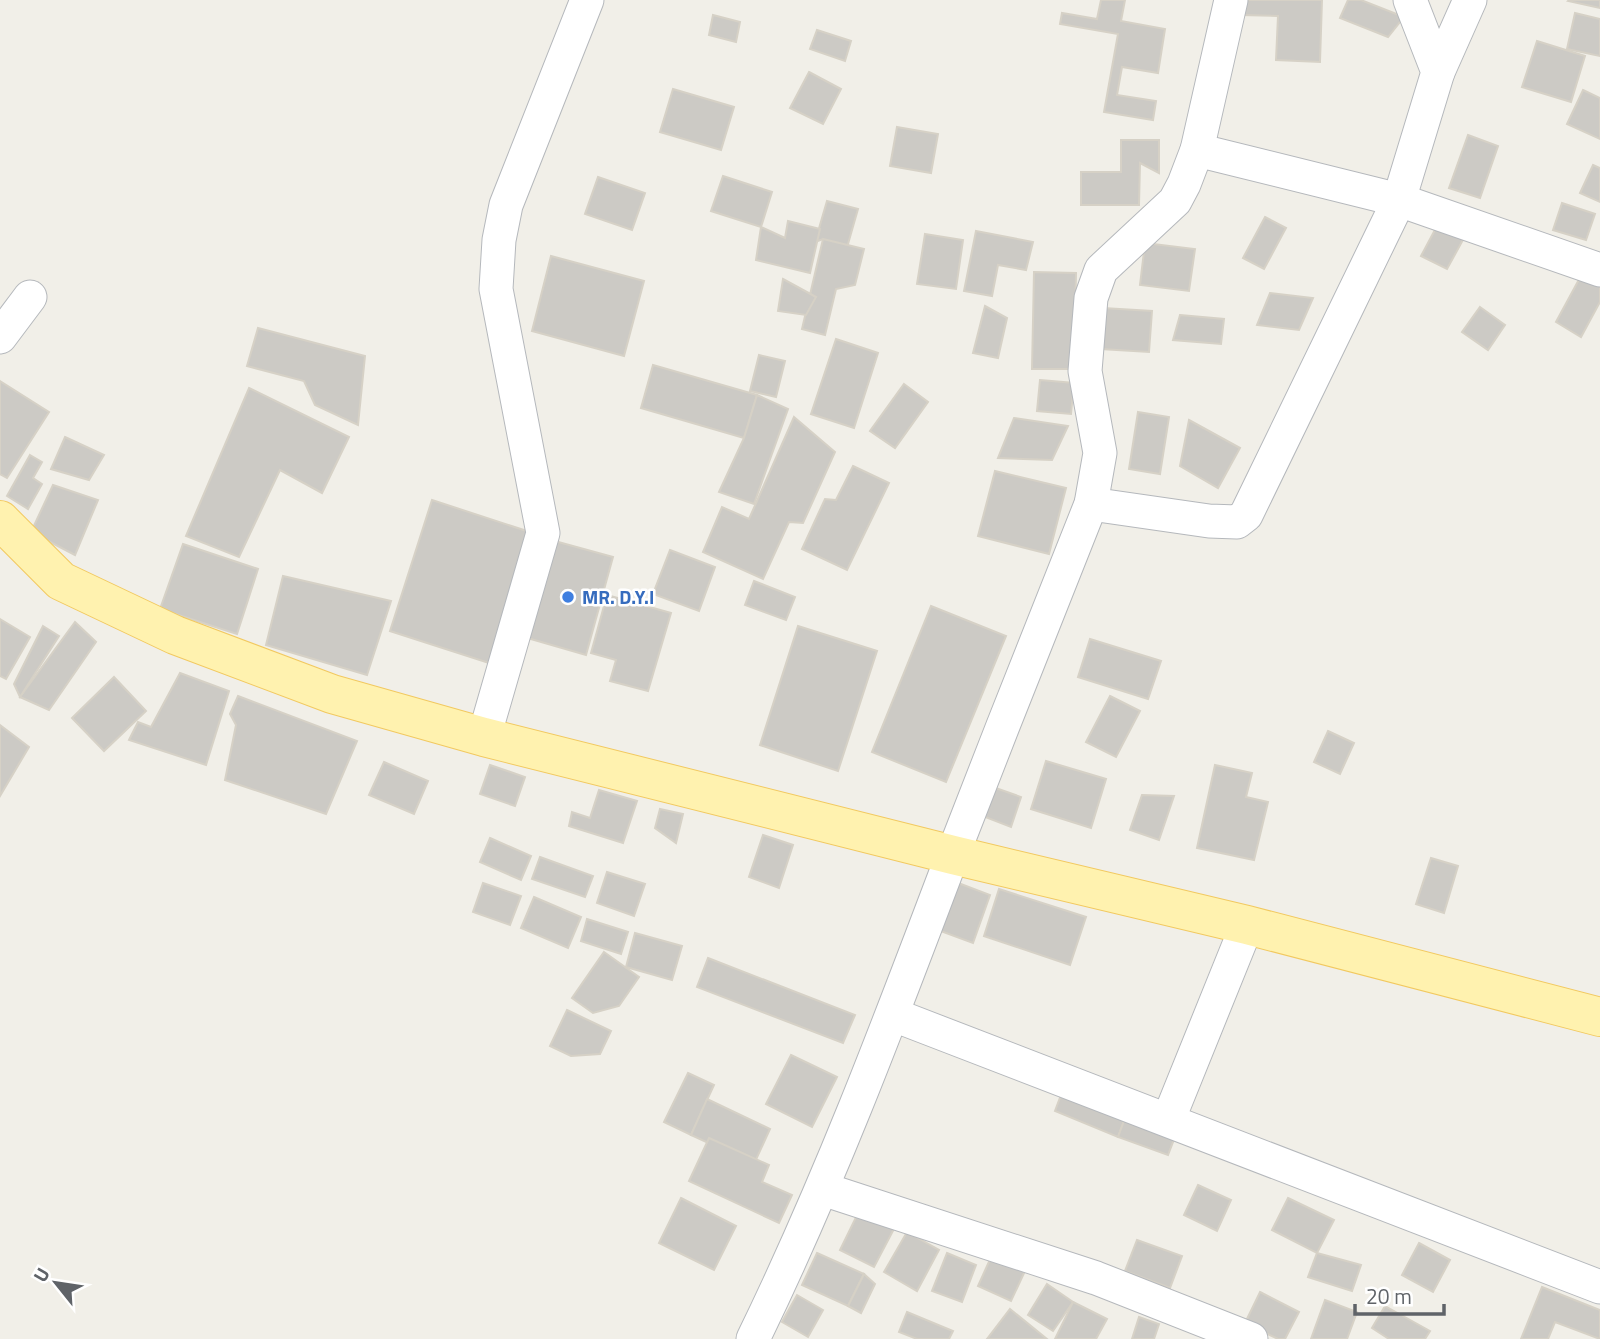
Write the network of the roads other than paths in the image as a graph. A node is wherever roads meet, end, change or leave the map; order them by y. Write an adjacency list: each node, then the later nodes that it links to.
1 (587, 0): 13 (street)
2 (1231, 0): 6 (street)
3 (1410, 0): 5 (street)
4 (1469, 0): 5 (street)
5 (1438, 72): 7 (street)
6 (1197, 149): 7 (street); 11 (street)
7 (1399, 200): 8 (street); 11 (street)
8 (1600, 270)
9 (30, 297): 10 (street)
10 (0, 337)
11 (1091, 504): 14 (street)
12 (0, 520): 13 (main road)
13 (484, 737): 14 (main road)
14 (953, 855): 15 (main road); 16 (street)
15 (1247, 925): 17 (main road); 18 (street)
16 (894, 1015): 18 (street); 19 (street)
17 (1600, 1017)
18 (1169, 1118): 20 (street)
19 (823, 1188): 21 (street); 22 (street)
20 (1600, 1287)
21 (753, 1339)
22 (1251, 1339)

